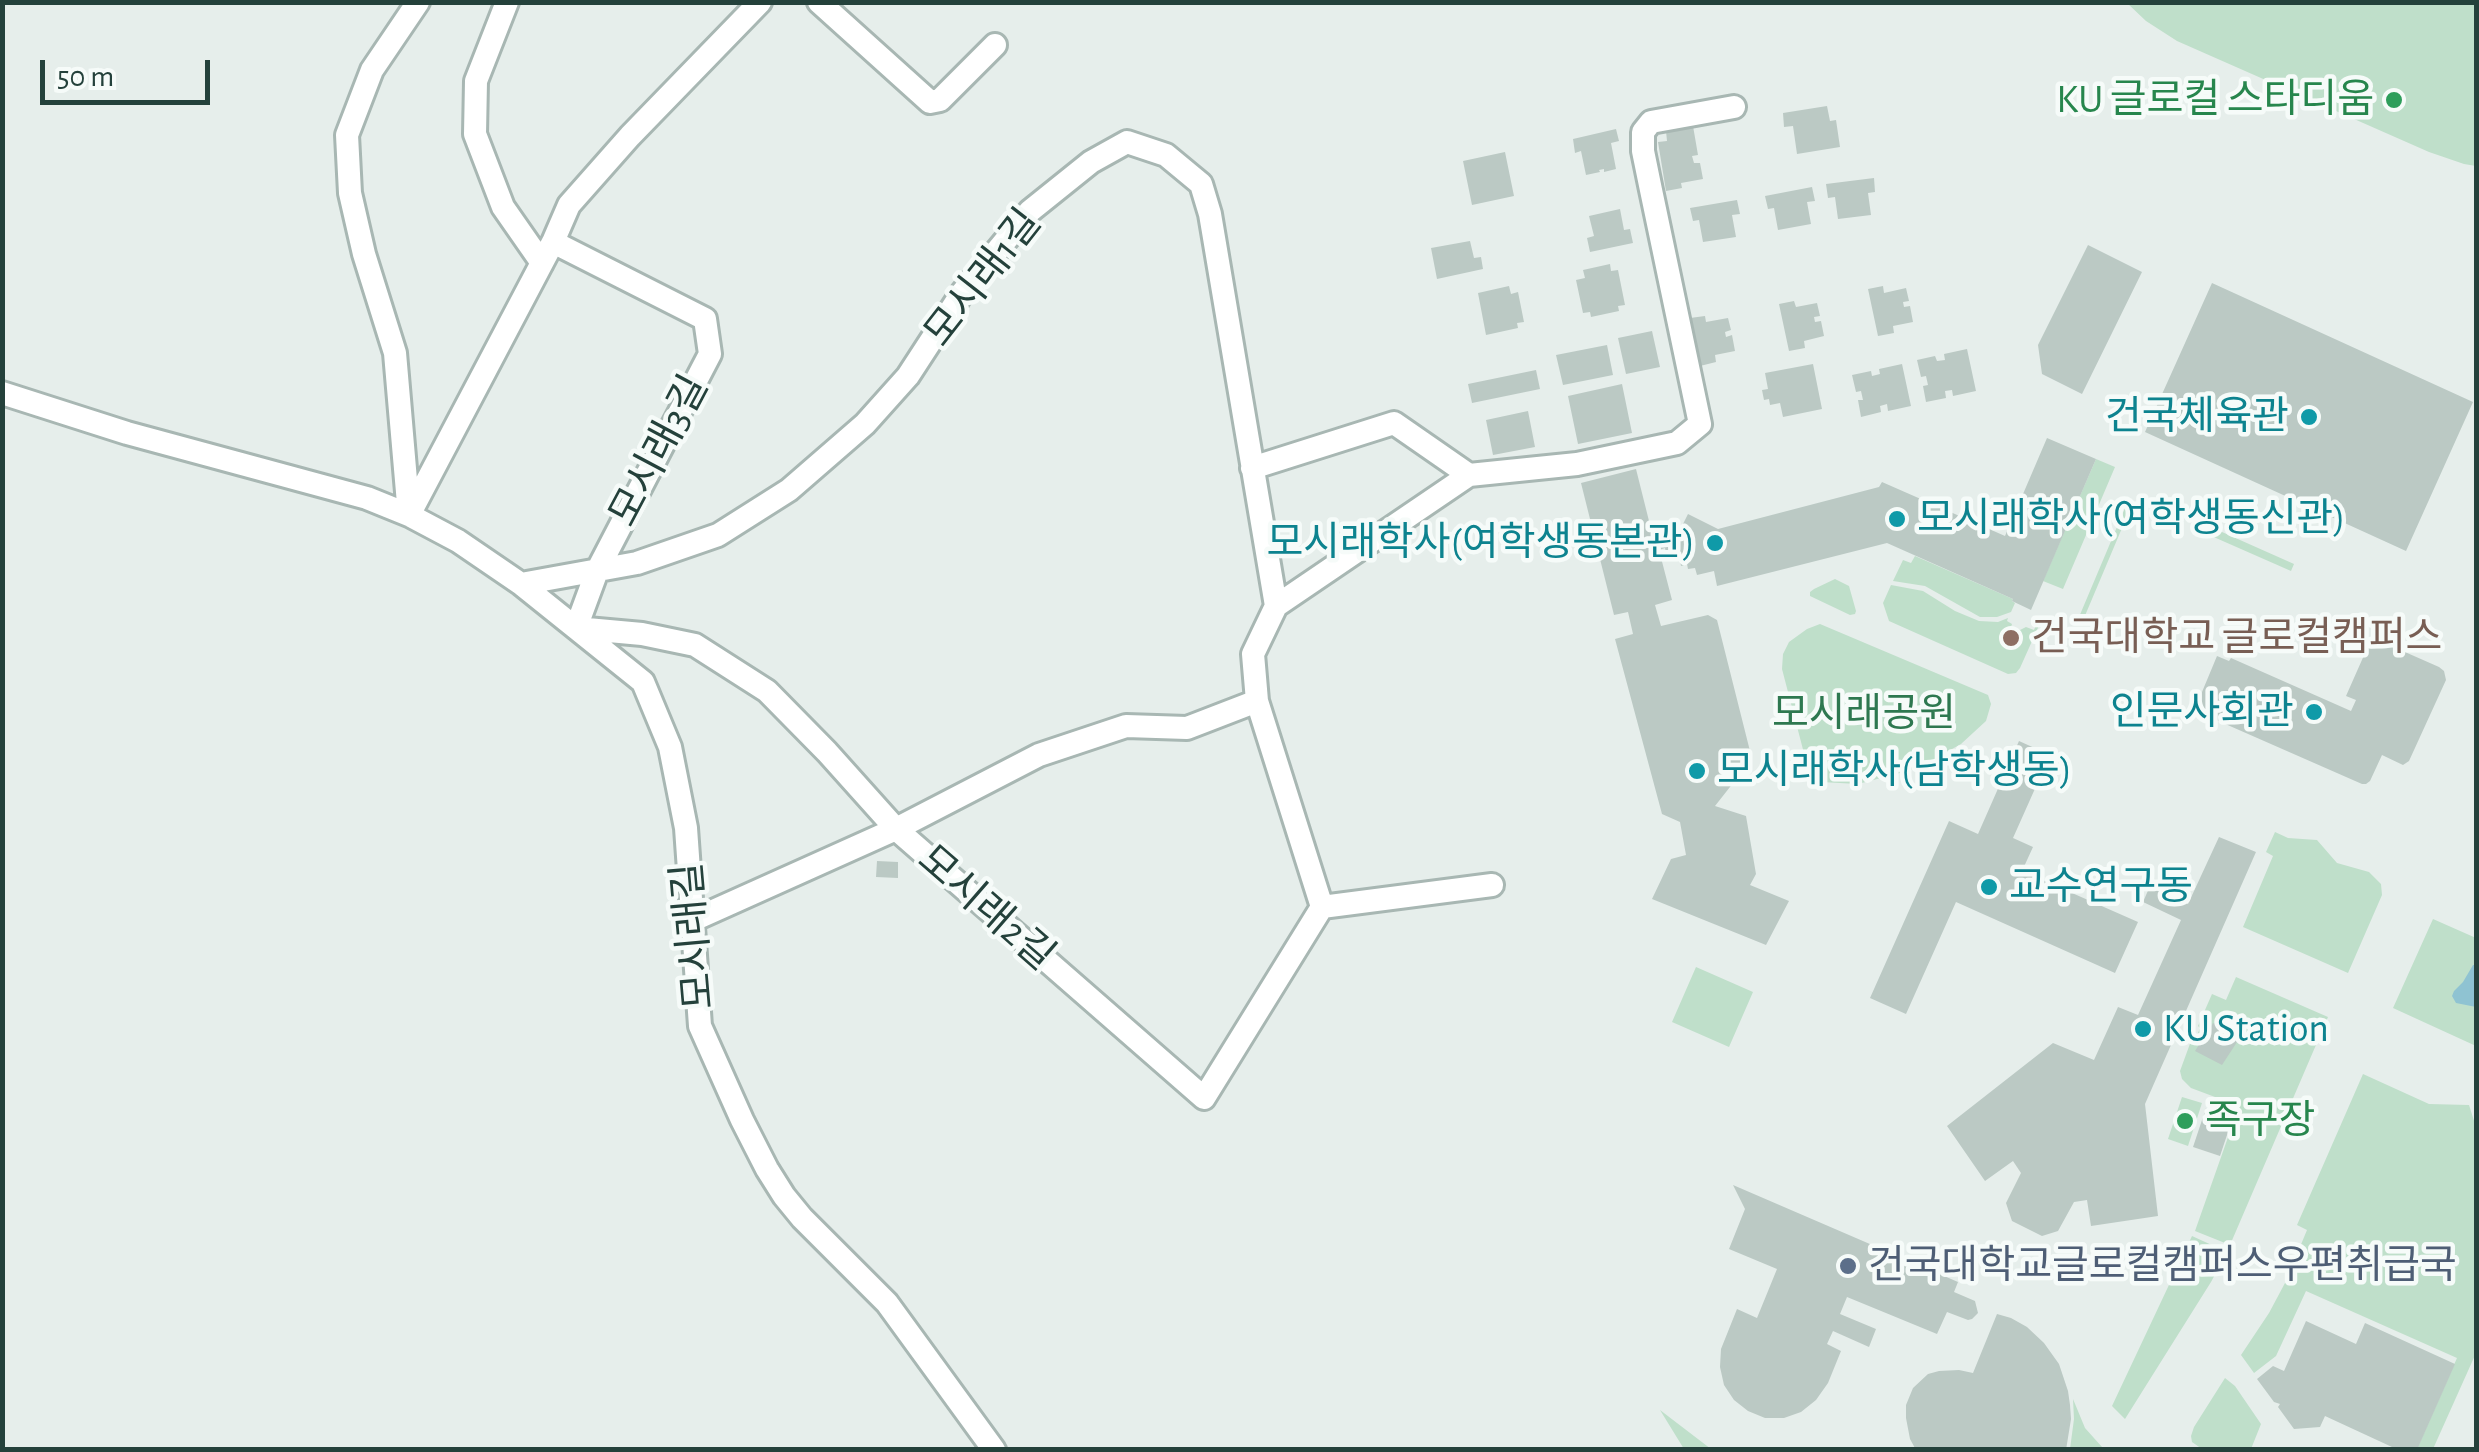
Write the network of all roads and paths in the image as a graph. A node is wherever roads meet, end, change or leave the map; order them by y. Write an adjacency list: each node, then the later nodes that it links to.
1 (418, 2): 11 (street)
2 (507, 2): 7 (street)
3 (760, 2): 7 (street)
4 (818, 2): 5 (street)
5 (996, 45)
6 (1734, 107): 10 (street)
7 (548, 253): 11 (street); 12 (street, 모시래3길)
8 (2, 393): 11 (street, 모시래길)
9 (1252, 468): 10 (street); 12 (street, 모시래1길); 14 (street, 모시래1길)
10 (1469, 475): 14 (street)
11 (409, 515): 13 (street, 모시래길)
12 (597, 571): 13 (street, 모시래1길); 15 (street, 모시래3길)
13 (521, 584): 15 (street, 모시래길)
14 (1276, 606): 16 (street)
15 (576, 628): 17 (street, 모시래2길); 20 (street, 모시래길)
16 (1257, 701): 17 (street); 19 (street)
17 (896, 829): 19 (street, 모시래2길); 20 (street)
18 (1492, 886): 19 (street)
19 (1322, 907)
20 (691, 921): 21 (street, 모시래길)
21 (994, 1450)

